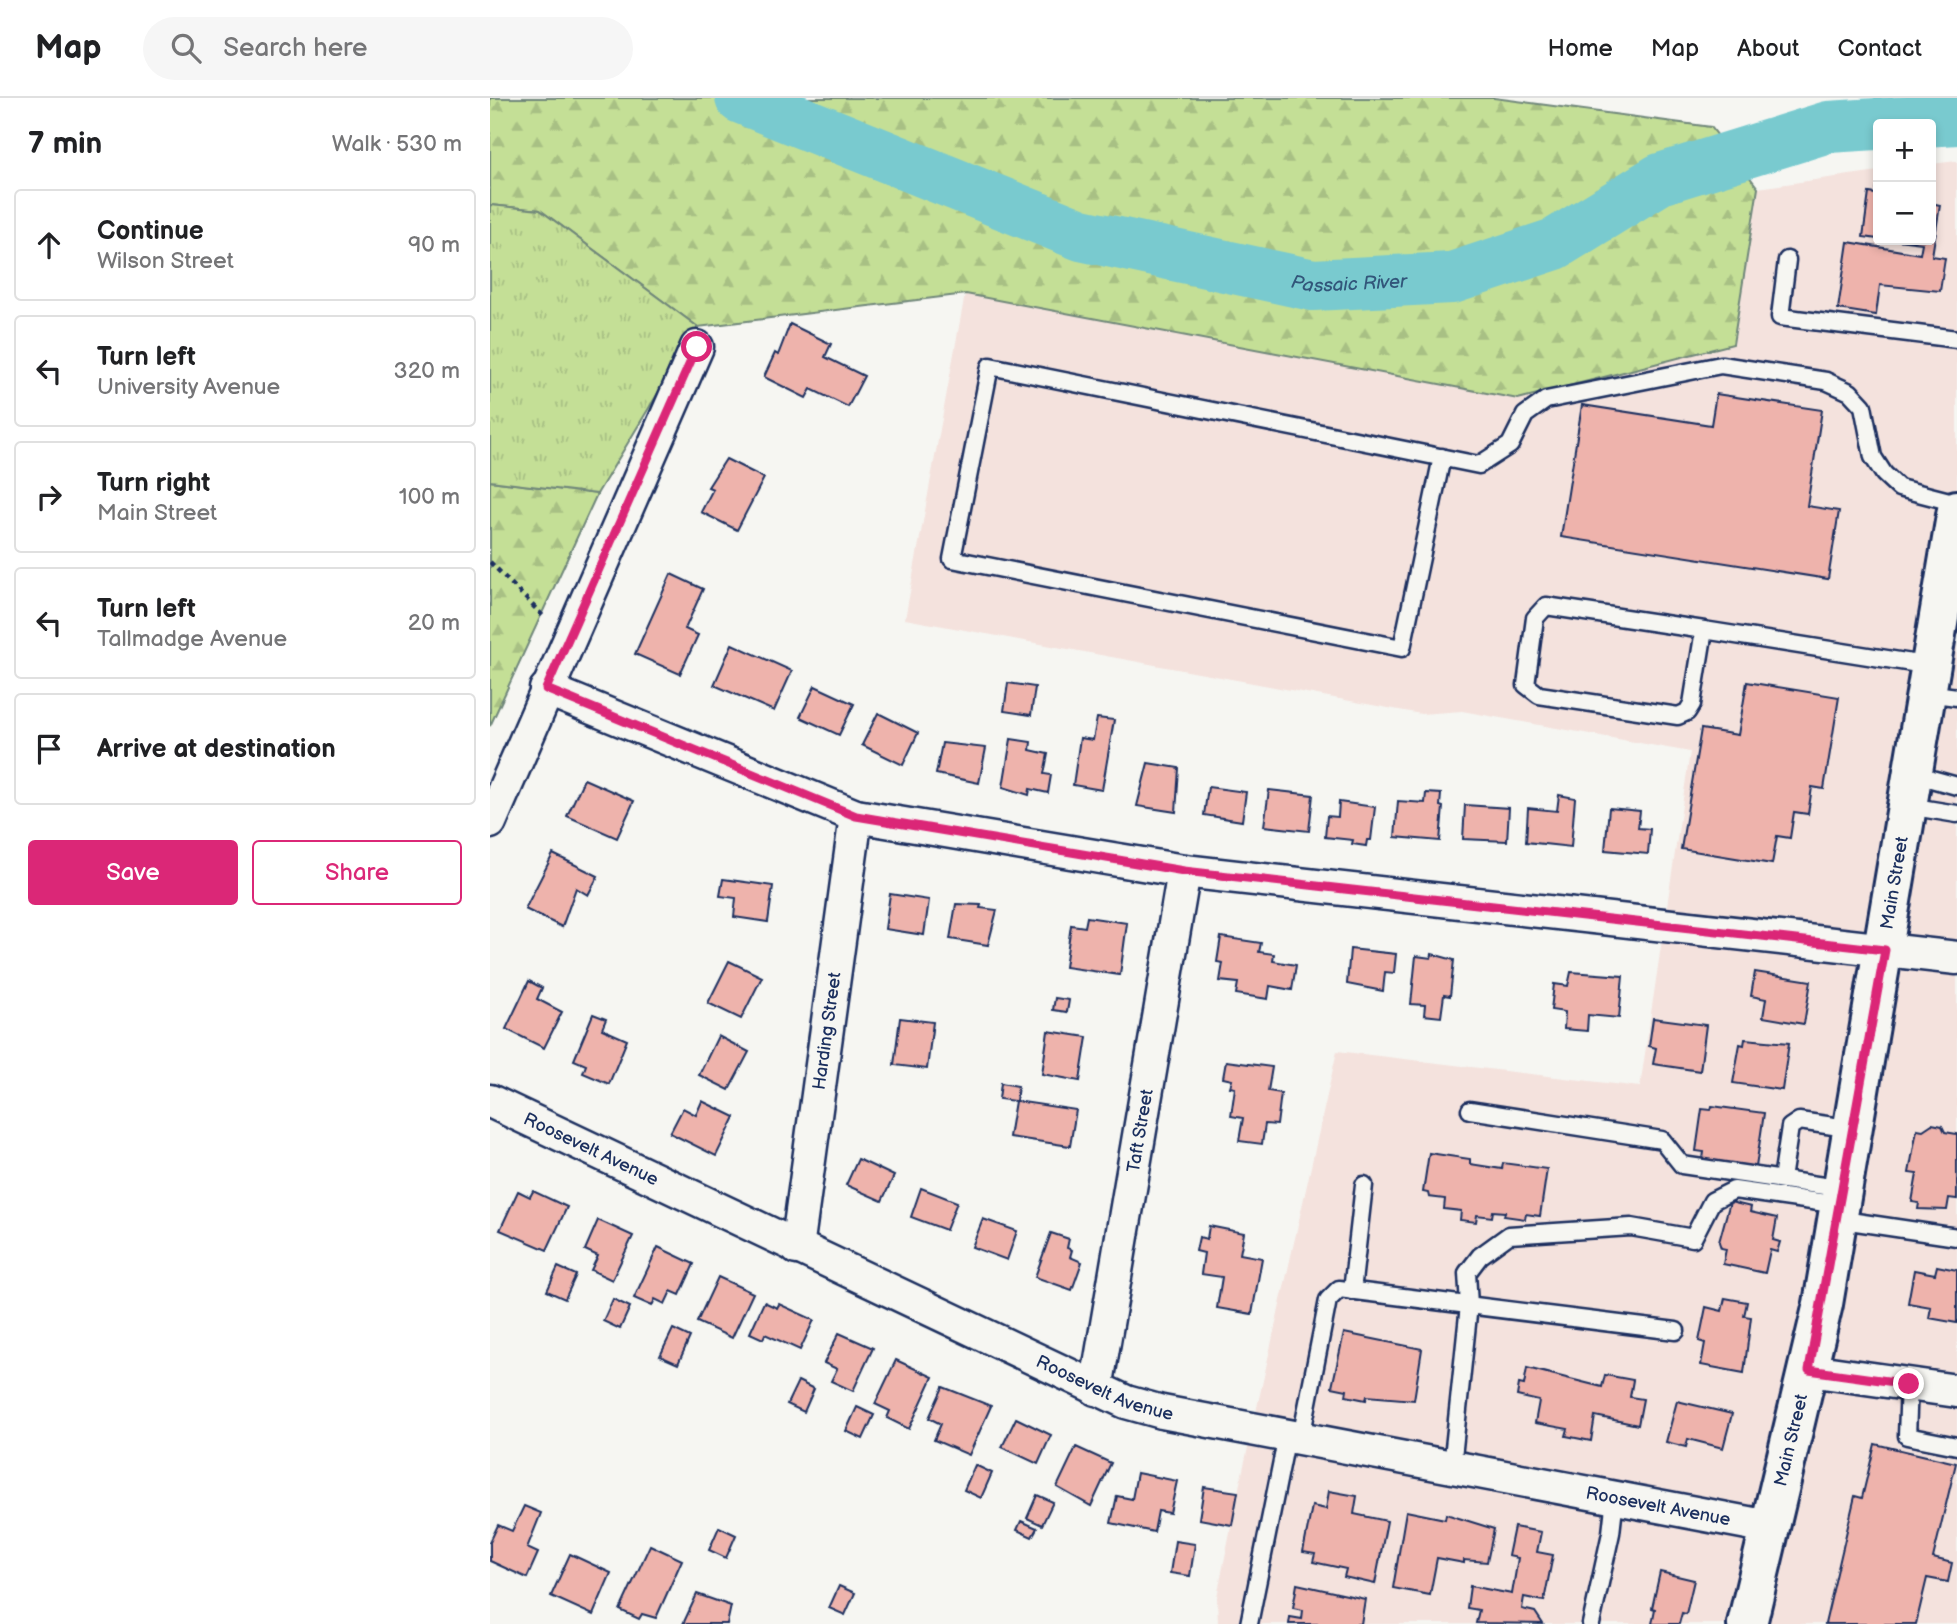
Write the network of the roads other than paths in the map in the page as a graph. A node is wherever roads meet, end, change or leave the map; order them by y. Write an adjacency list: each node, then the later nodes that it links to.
1 (1787, 260): 2 (lane)
2 (1957, 339)
3 (697, 347): 11 (street)
4 (1441, 457): 4 (lane); 5 (lane)
5 (1957, 503)
6 (1957, 510): 7 (main road, Main Street)
7 (1954, 548): 8 (main road, Main Street)
8 (1949, 611): 10 (main road, Main Street)
9 (1704, 630): 9 (lane); 10 (lane)
10 (1938, 685): 13 (main road, Main Street)
11 (546, 689): 15 (street); 16 (street)
12 (1957, 786): 13 (lane)
13 (1910, 790): 14 (lane); 18 (main road, Main Street)
14 (1957, 814)
15 (856, 816): 17 (street); 27 (street, Harding Street)
16 (490, 822)
17 (1184, 871): 18 (street); 33 (street, Taft Street)
18 (1885, 950): 19 (street); 22 (main road, Main Street)
19 (1957, 958)
20 (490, 1101): 27 (street, Roosevelt Avenue)
21 (1470, 1110): 23 (lane)
22 (1854, 1129): 23 (lane); 25 (main road, Main Street)
23 (1782, 1179): 25 (lane)
24 (1364, 1185): 28 (lane)
25 (1840, 1204): 26 (lane); 29 (lane); 31 (main road, Main Street)
26 (1957, 1237)
27 (797, 1248): 33 (street, Roosevelt Avenue)
28 (1352, 1291): 29 (lane); 35 (lane)
29 (1469, 1306): 30 (lane); 37 (lane)
30 (1676, 1331)
31 (1809, 1370): 32 (street); 39 (main road, Main Street)
32 (1909, 1384): 34 (street); 36 (lane)
33 (1096, 1389): 35 (street, Roosevelt Avenue)
34 (1957, 1391)
35 (1294, 1437): 37 (street, Roosevelt Avenue); 40 (lane)
36 (1957, 1446)
37 (1452, 1467): 38 (street, Roosevelt Avenue)
38 (1615, 1498): 39 (street, Roosevelt Avenue); 41 (lane)
39 (1769, 1527): 42 (main road, Main Street)
40 (1249, 1624)
41 (1591, 1624)
42 (1747, 1624)

